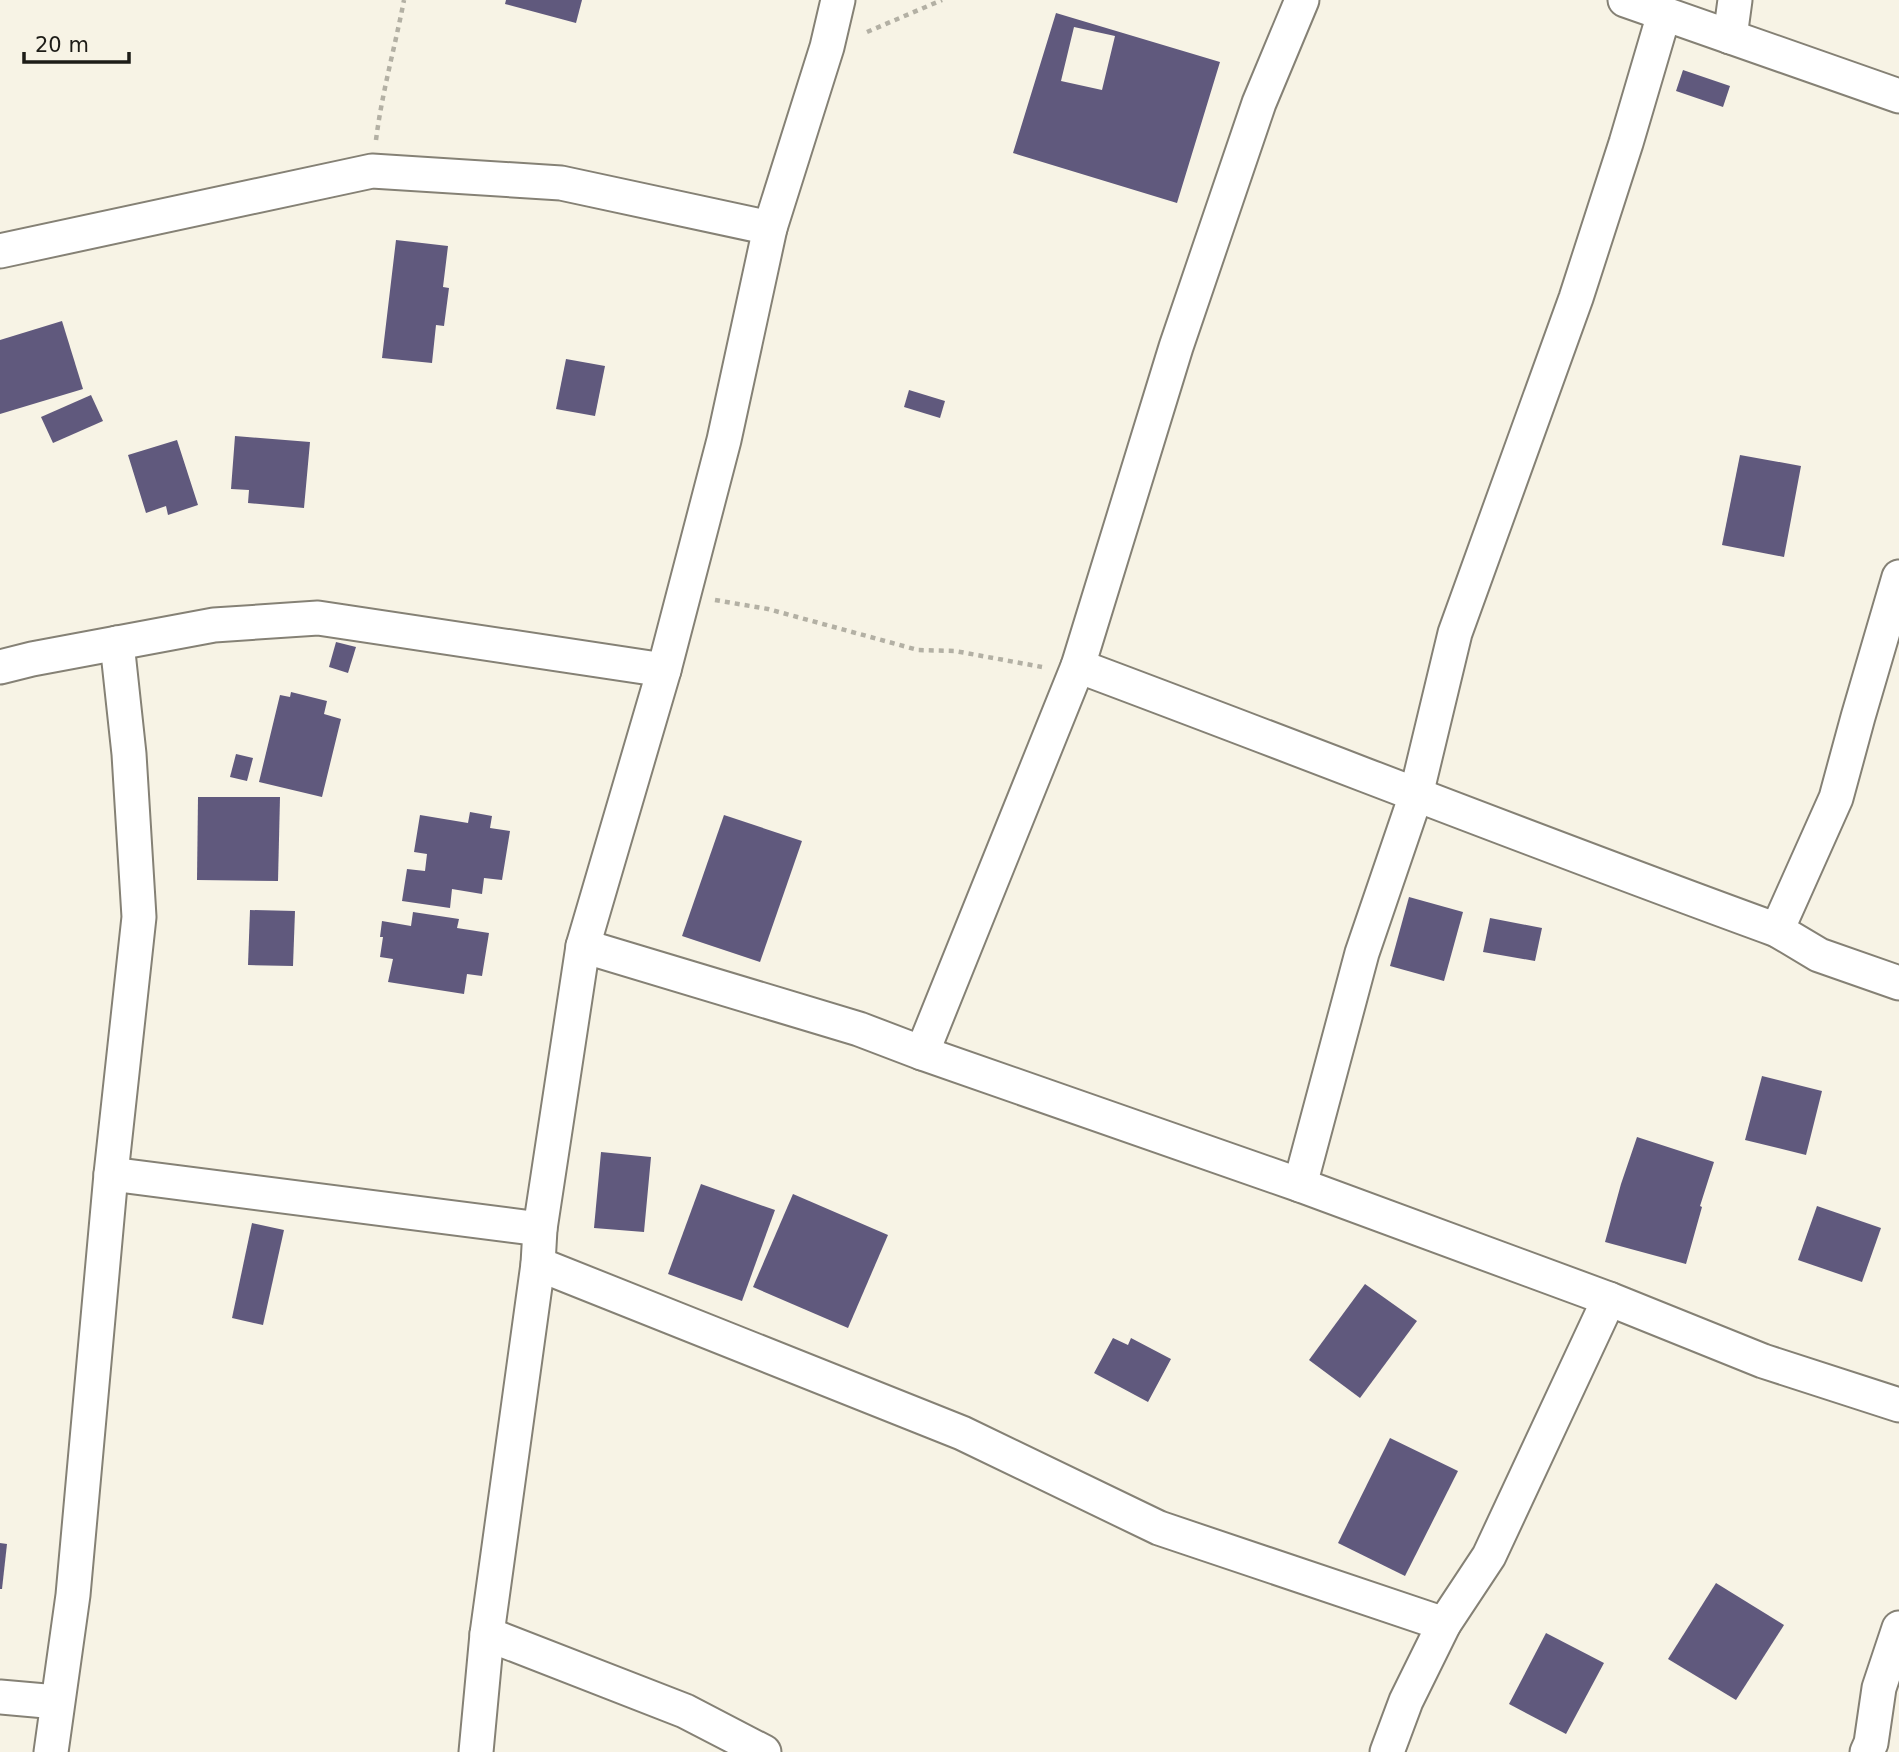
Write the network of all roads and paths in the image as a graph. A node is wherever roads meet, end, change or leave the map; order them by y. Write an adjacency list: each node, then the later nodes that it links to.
1 (404, 0): 11 (path)
2 (838, 0): 9 (street)
3 (942, 0): 9 (path)
4 (1302, 0): 17 (street)
5 (1625, 0): 7 (street)
6 (1735, 0): 8 (street)
7 (1664, 13): 8 (street); 20 (street)
8 (1730, 37): 10 (street)
9 (827, 47): 12 (street)
10 (1899, 96)
11 (372, 171): 12 (street); 13 (street)
12 (770, 228): 15 (street)
13 (0, 251)
14 (1899, 576): 21 (street)
15 (684, 595): 17 (path); 19 (street)
16 (117, 643): 18 (street); 19 (street); 25 (street)
17 (1078, 666): 20 (street); 24 (street)
18 (0, 667)
19 (664, 670): 22 (street)
20 (1416, 795): 21 (street); 26 (street)
21 (1777, 930): 23 (street)
22 (583, 946): 24 (street); 27 (street)
23 (1899, 983)
24 (922, 1053): 26 (street)
25 (111, 1174): 27 (street); 35 (street)
26 (1300, 1185): 29 (street)
27 (540, 1229): 28 (street)
28 (538, 1264): 31 (street); 33 (street)
29 (1609, 1299): 30 (street); 31 (street)
30 (1899, 1405)
31 (1444, 1623): 40 (street)
32 (1899, 1628): 36 (street)
33 (487, 1634): 38 (street); 39 (street)
34 (0, 1697): 35 (street)
35 (57, 1702): 37 (street)
36 (1873, 1749)
37 (51, 1752)
38 (476, 1752)
39 (764, 1752)
40 (1387, 1752)

